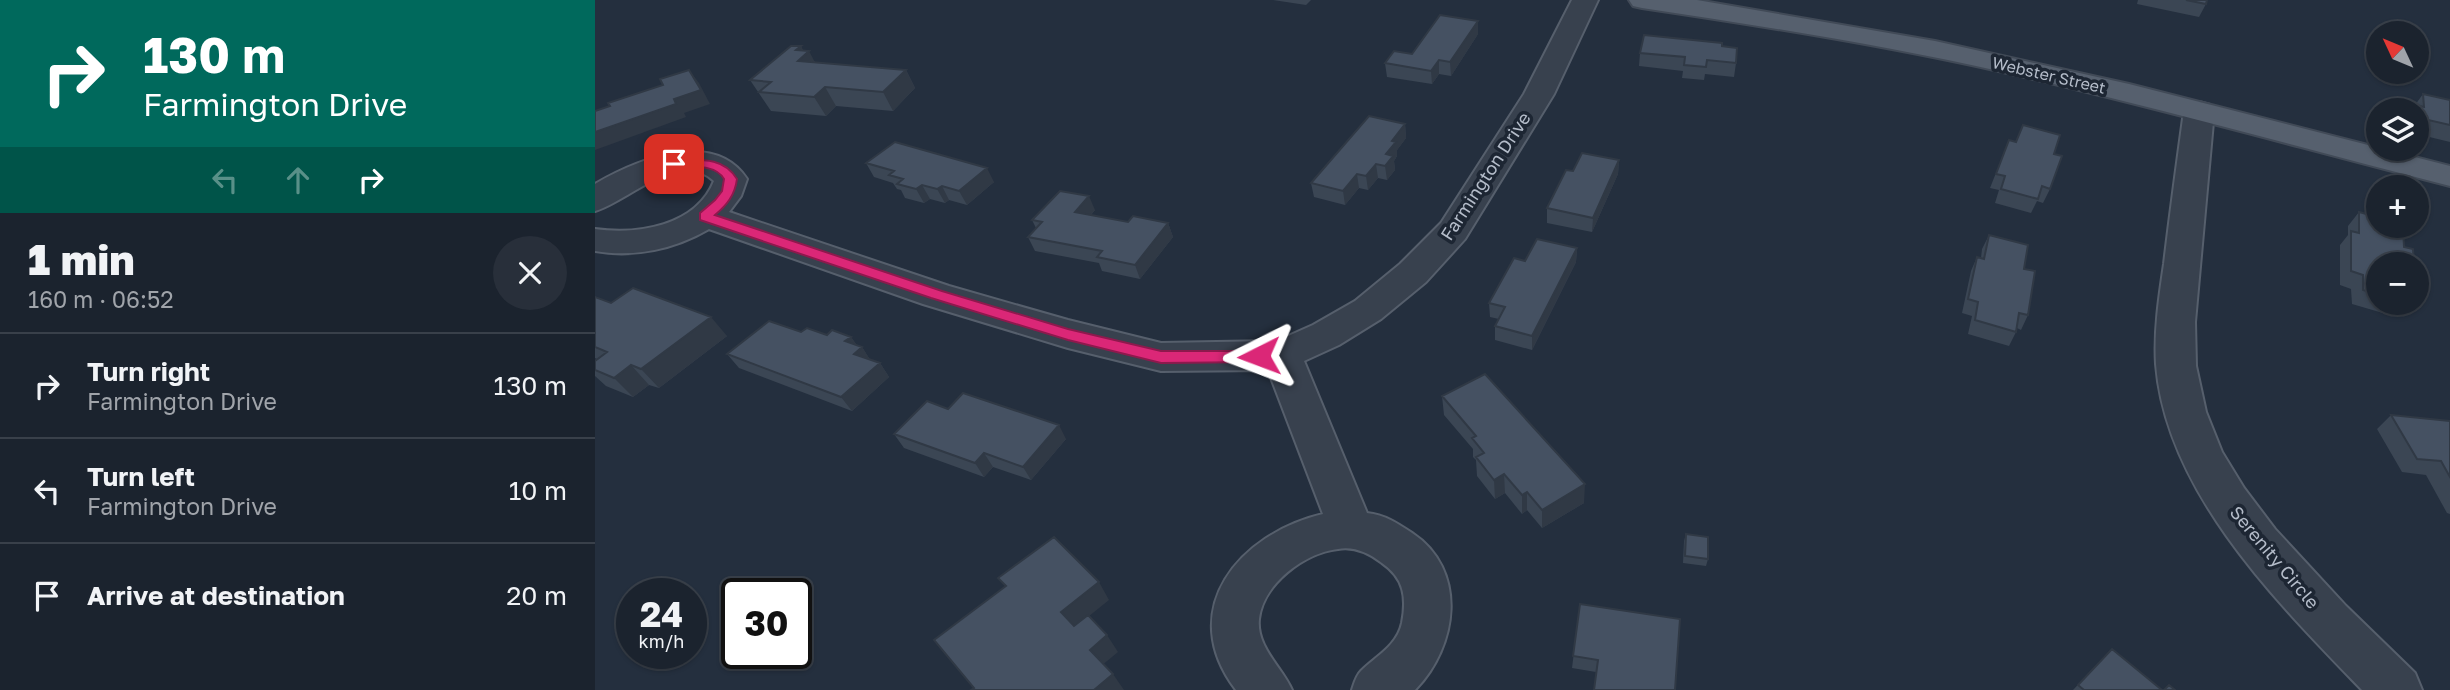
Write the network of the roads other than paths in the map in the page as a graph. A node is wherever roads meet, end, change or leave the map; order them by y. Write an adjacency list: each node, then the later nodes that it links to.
1 (1585, 0): 8 (street, Farmington Drive)
2 (1642, 0): 3 (main road, Webster Street)
3 (2199, 111): 4 (main road, Webster Street); 12 (street, Serenity Circle)
4 (2450, 176)
5 (595, 200): 6 (street)
6 (705, 216): 7 (street); 8 (street, Farmington Drive)
7 (595, 240)
8 (1282, 355): 9 (street)
9 (1351, 529): 10 (street); 11 (street)
10 (1266, 690)
11 (1377, 690)
12 (2397, 690)

